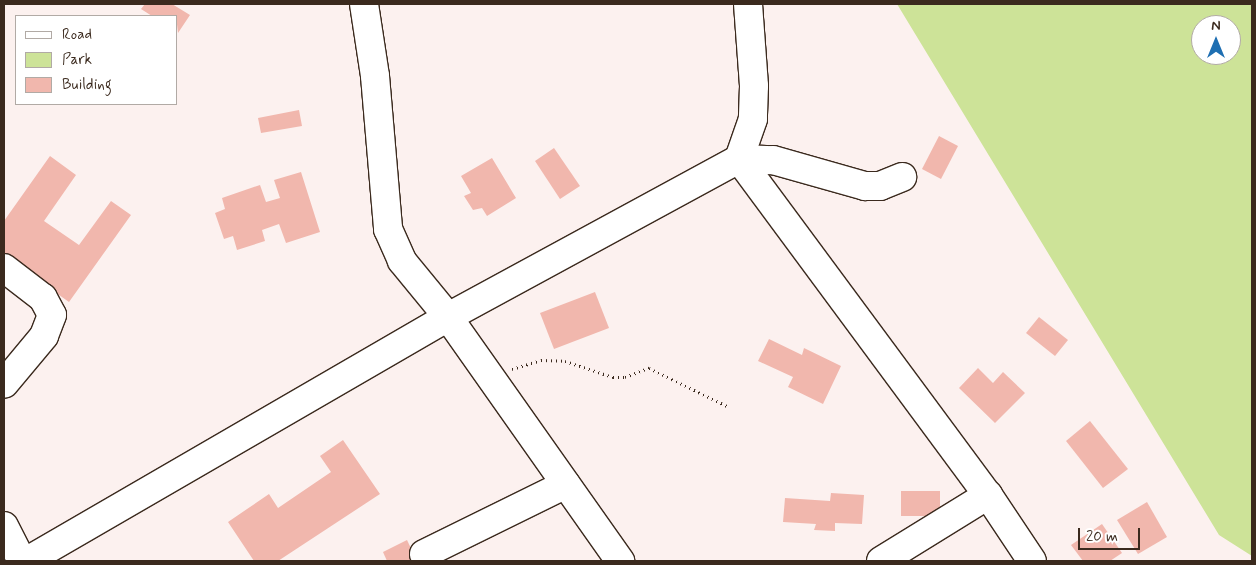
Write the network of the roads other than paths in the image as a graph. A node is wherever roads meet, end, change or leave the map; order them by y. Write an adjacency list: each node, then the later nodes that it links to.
1 (364, 4): 6 (street)
2 (748, 4): 3 (street)
3 (739, 158): 4 (street); 6 (street); 9 (street)
4 (902, 177)
5 (4, 268): 7 (street)
6 (448, 317): 8 (street); 13 (street)
7 (4, 384)
8 (566, 484): 11 (street); 14 (street)
9 (988, 495): 15 (street); 16 (street)
10 (4, 526): 12 (street)
11 (424, 554)
12 (22, 561)
13 (27, 561)
14 (620, 561)
15 (881, 561)
16 (1032, 561)

